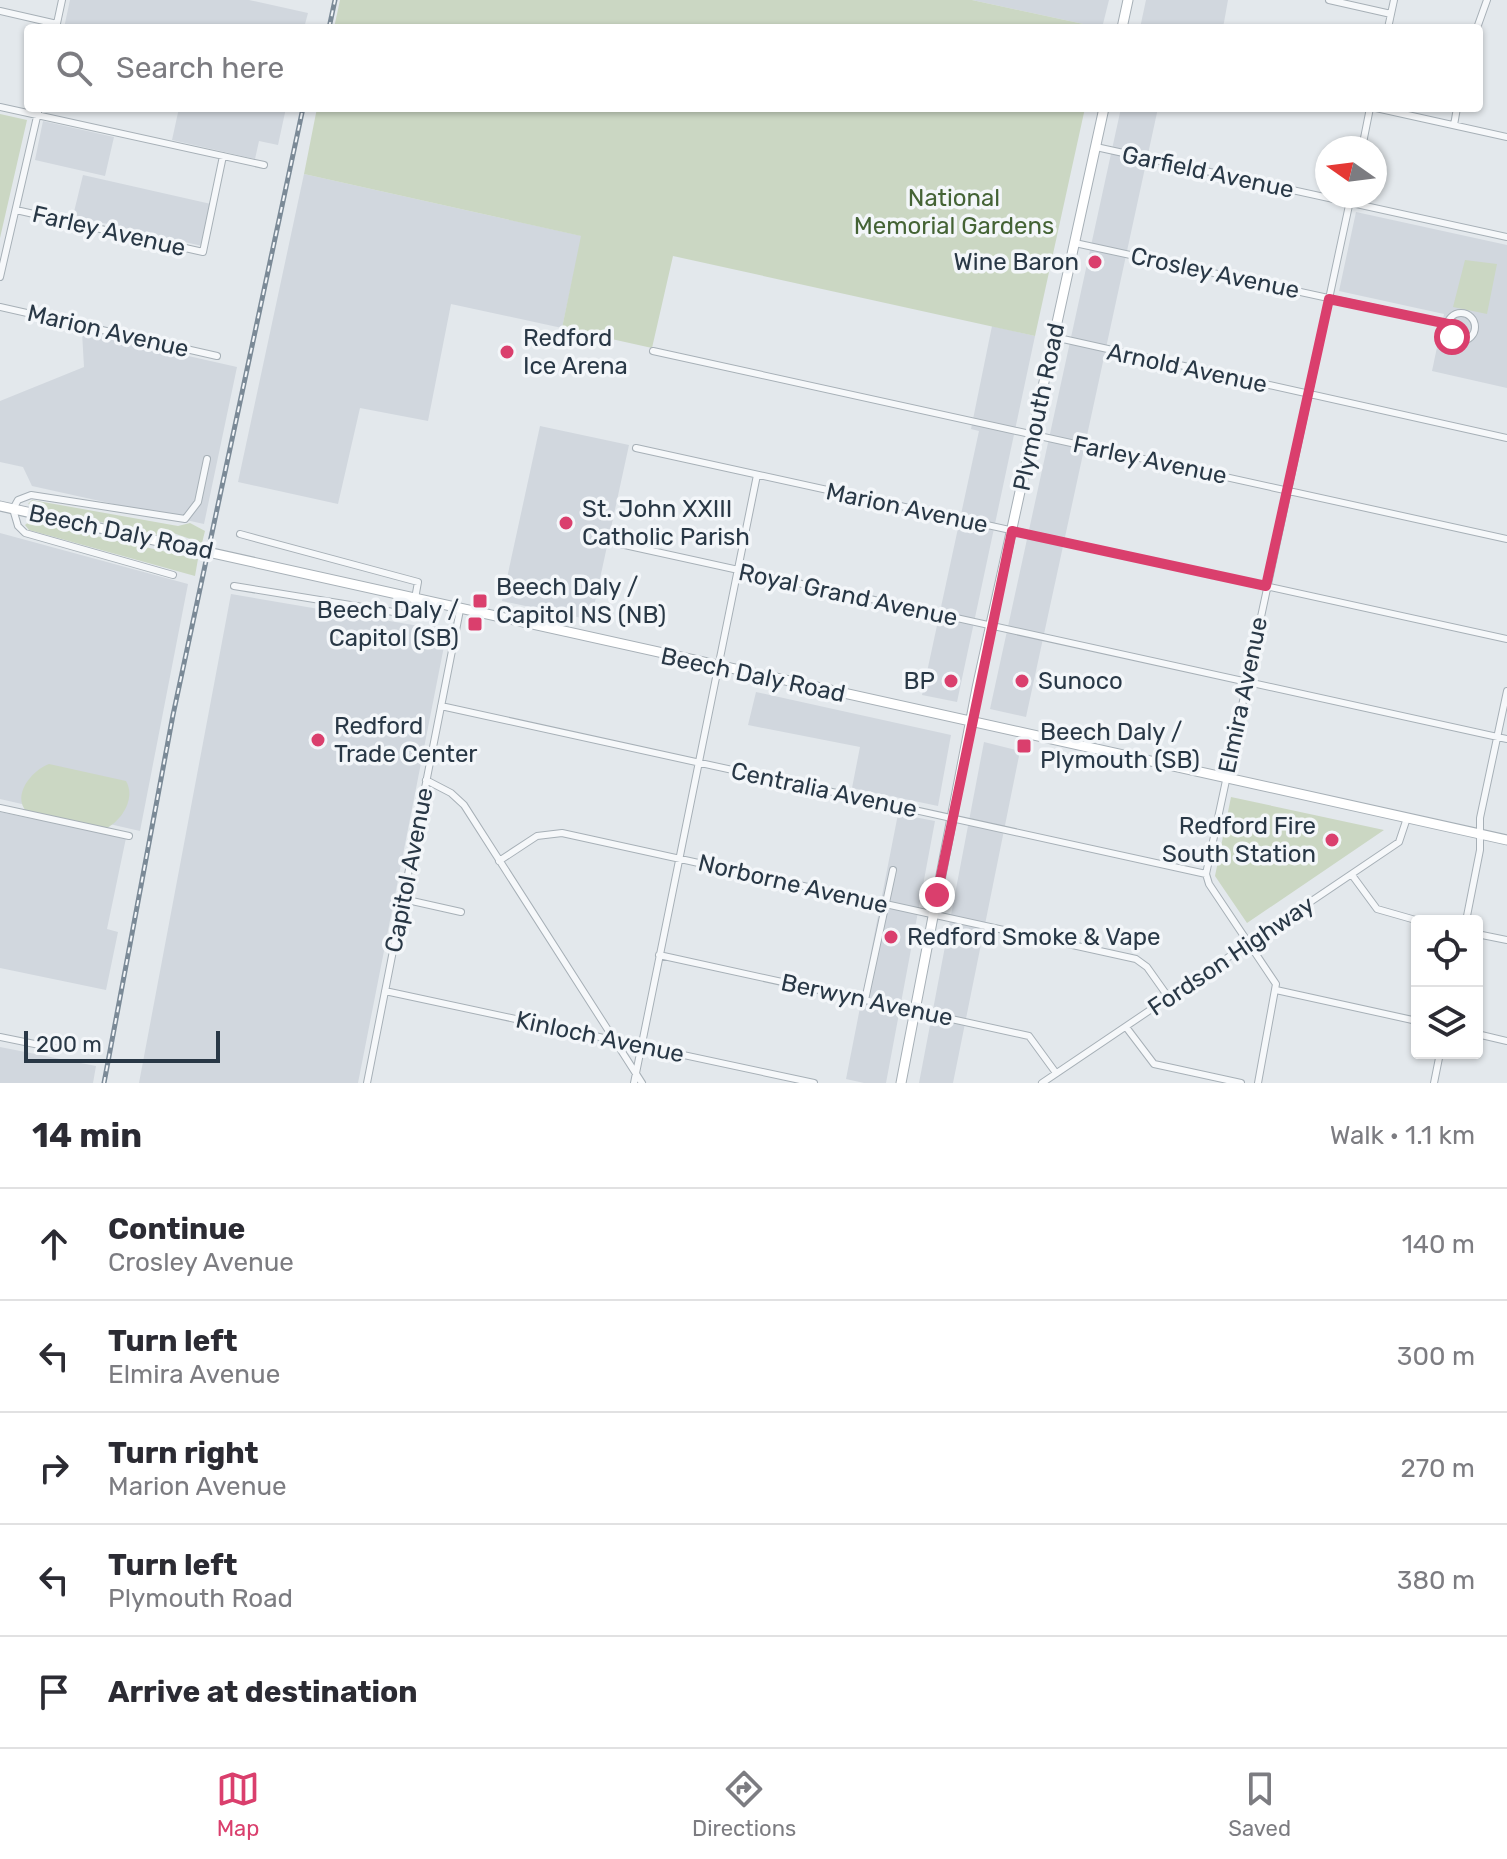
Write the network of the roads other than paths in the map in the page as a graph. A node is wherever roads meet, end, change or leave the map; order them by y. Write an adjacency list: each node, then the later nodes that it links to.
1 (62, 0): 9 (street)
2 (1128, 0): 10 (main road)
3 (1329, 0): 7 (street)
4 (1394, 0): 7 (street)
5 (1487, 0): 12 (street)
6 (0, 11): 8 (street)
7 (1391, 14): 11 (street)
8 (49, 24)
9 (56, 24)
10 (1123, 24)
11 (1389, 24)
12 (1478, 24)
13 (0, 107): 14 (street)
14 (24, 110)
15 (38, 112): 30 (street)
16 (42, 112): 25 (street)
17 (1103, 112): 24 (main road, Plymouth Road)
18 (1372, 112): 22 (street)
19 (1392, 112): 21 (street)
20 (1456, 112): 21 (street)
21 (1454, 125): 23 (street)
22 (1365, 136)
23 (1507, 137)
24 (1096, 147): 27 (street, Garfield Avenue); 32 (main road, Plymouth Road)
25 (223, 156): 26 (street); 30 (street, Farley Avenue)
26 (264, 165)
27 (1315, 192)
28 (1348, 208): 34 (street, Elmira Avenue)
29 (1387, 208): 31 (street, Garfield Avenue)
30 (16, 210): 33 (street)
31 (1507, 237)
32 (1075, 243): 34 (street, Crosley Avenue); 37 (main road, Plymouth Road)
33 (0, 277)
34 (1329, 299): 36 (street, Crosley Avenue); 40 (street, Elmira Avenue)
35 (0, 307): 39 (street, Marion Avenue)
36 (1448, 324): 36 (street)
37 (1054, 337): 40 (street, Arnold Avenue); 41 (main road, Plymouth Road)
38 (653, 351): 41 (street, Farley Avenue)
39 (217, 356)
40 (1307, 394): 42 (street, Arnold Avenue); 46 (street, Elmira Avenue)
41 (1033, 435): 46 (street, Farley Avenue); 49 (main road, Plymouth Road)
42 (1507, 438)
43 (636, 448): 45 (street, Marion Avenue)
44 (207, 459): 48 (street)
45 (757, 475): 49 (street, Marion Avenue); 53 (street)
46 (1287, 491): 51 (street, Farley Avenue); 56 (street, Elmira Avenue)
47 (0, 506): 48 (main road, Beech Daly Road)
48 (13, 509): 54 (street); 57 (main road, Beech Daly Road)
49 (1012, 531): 56 (street, Marion Avenue); 59 (main road, Plymouth Road)
50 (240, 534): 57 (street)
51 (1507, 539)
52 (611, 542): 53 (street, Royal Grand Avenue)
53 (735, 570): 59 (street, Royal Grand Avenue); 61 (street)
54 (173, 575)
55 (234, 586): 57 (street)
56 (1266, 586): 60 (street, Marion Avenue); 62 (street, Elmira Avenue)
57 (416, 598): 58 (main road, Beech Daly Road)
58 (460, 610): 61 (main road, Beech Daly Road); 64 (street, Capitol Avenue)
59 (991, 626): 62 (street, Royal Grand Avenue); 65 (main road, Plymouth Road)
60 (1507, 639)
61 (715, 666): 65 (main road, Beech Daly Road); 68 (street)
62 (1246, 682): 66 (street, Royal Grand Avenue); 69 (street, Elmira Avenue)
63 (1507, 691): 66 (street)
64 (441, 706): 68 (street, Centralia Avenue); 70 (street, Capitol Avenue)
65 (971, 721): 69 (main road, Beech Daly Road); 72 (main road, Plymouth Road)
66 (1497, 737): 67 (street, Royal Grand Avenue); 74 (street)
67 (1507, 739)
68 (696, 762): 72 (street, Centralia Avenue); 77 (street)
69 (1225, 778): 73 (main road, Beech Daly Road); 80 (street, Elmira Avenue)
70 (426, 780): 78 (street); 82 (street, Capitol Avenue)
71 (0, 808): 75 (street)
72 (952, 818): 80 (street, Centralia Avenue); 85 (main road, Plymouth Road)
73 (1407, 818): 74 (main road, Beech Daly Road); 81 (street, Fordson Highway)
74 (1479, 834): 76 (main road, Beech Daly Road); 86 (street)
75 (129, 836)
76 (1507, 840)
77 (678, 858): 78 (street, Norborne Avenue); 83 (street, Norborne Avenue); 91 (street)
78 (499, 861): 101 (street)
79 (893, 870): 83 (street)
80 (1206, 874): 90 (street)
81 (1352, 875): 87 (street); 90 (street, Fordson Highway)
82 (403, 899): 84 (street); 93 (street, Capitol Avenue)
83 (884, 904): 85 (street, Norborne Avenue); 95 (street)
84 (461, 912)
85 (933, 915): 94 (street, Norborne Avenue); 96 (main road, Plymouth Road)
86 (1467, 915)
87 (1411, 919)
88 (1483, 935): 89 (street)
89 (1507, 940)
90 (1249, 944): 92 (street); 94 (street, Fordson Highway)
91 (659, 955): 95 (street, Berwyn Avenue); 103 (street)
92 (1276, 990): 97 (street); 115 (street)
93 (385, 991): 101 (street, Kinloch Avenue); 108 (street, Capitol Avenue)
94 (1169, 998): 98 (street, Fordson Highway)
95 (865, 1000): 96 (street, Berwyn Avenue)
96 (914, 1011): 107 (street, Berwyn Avenue); 112 (main road, Plymouth Road)
97 (1411, 1020)
98 (1126, 1027): 107 (street, Fordson Highway); 114 (street)
99 (1483, 1035): 102 (street)
100 (0, 1037): 104 (street)
101 (614, 1040): 103 (street, Kinloch Avenue); 106 (street)
102 (1507, 1041)
103 (641, 1046): 106 (street); 111 (street, Kinloch Avenue)
104 (59, 1049)
105 (1439, 1059): 116 (street)
106 (636, 1073): 109 (street); 110 (street)
107 (1056, 1073): 113 (street, Fordson Highway)
108 (367, 1083)
109 (634, 1083)
110 (642, 1083)
111 (814, 1083)
112 (901, 1083)
113 (1042, 1083)
114 (1241, 1083)
115 (1258, 1083)
116 (1434, 1083)

